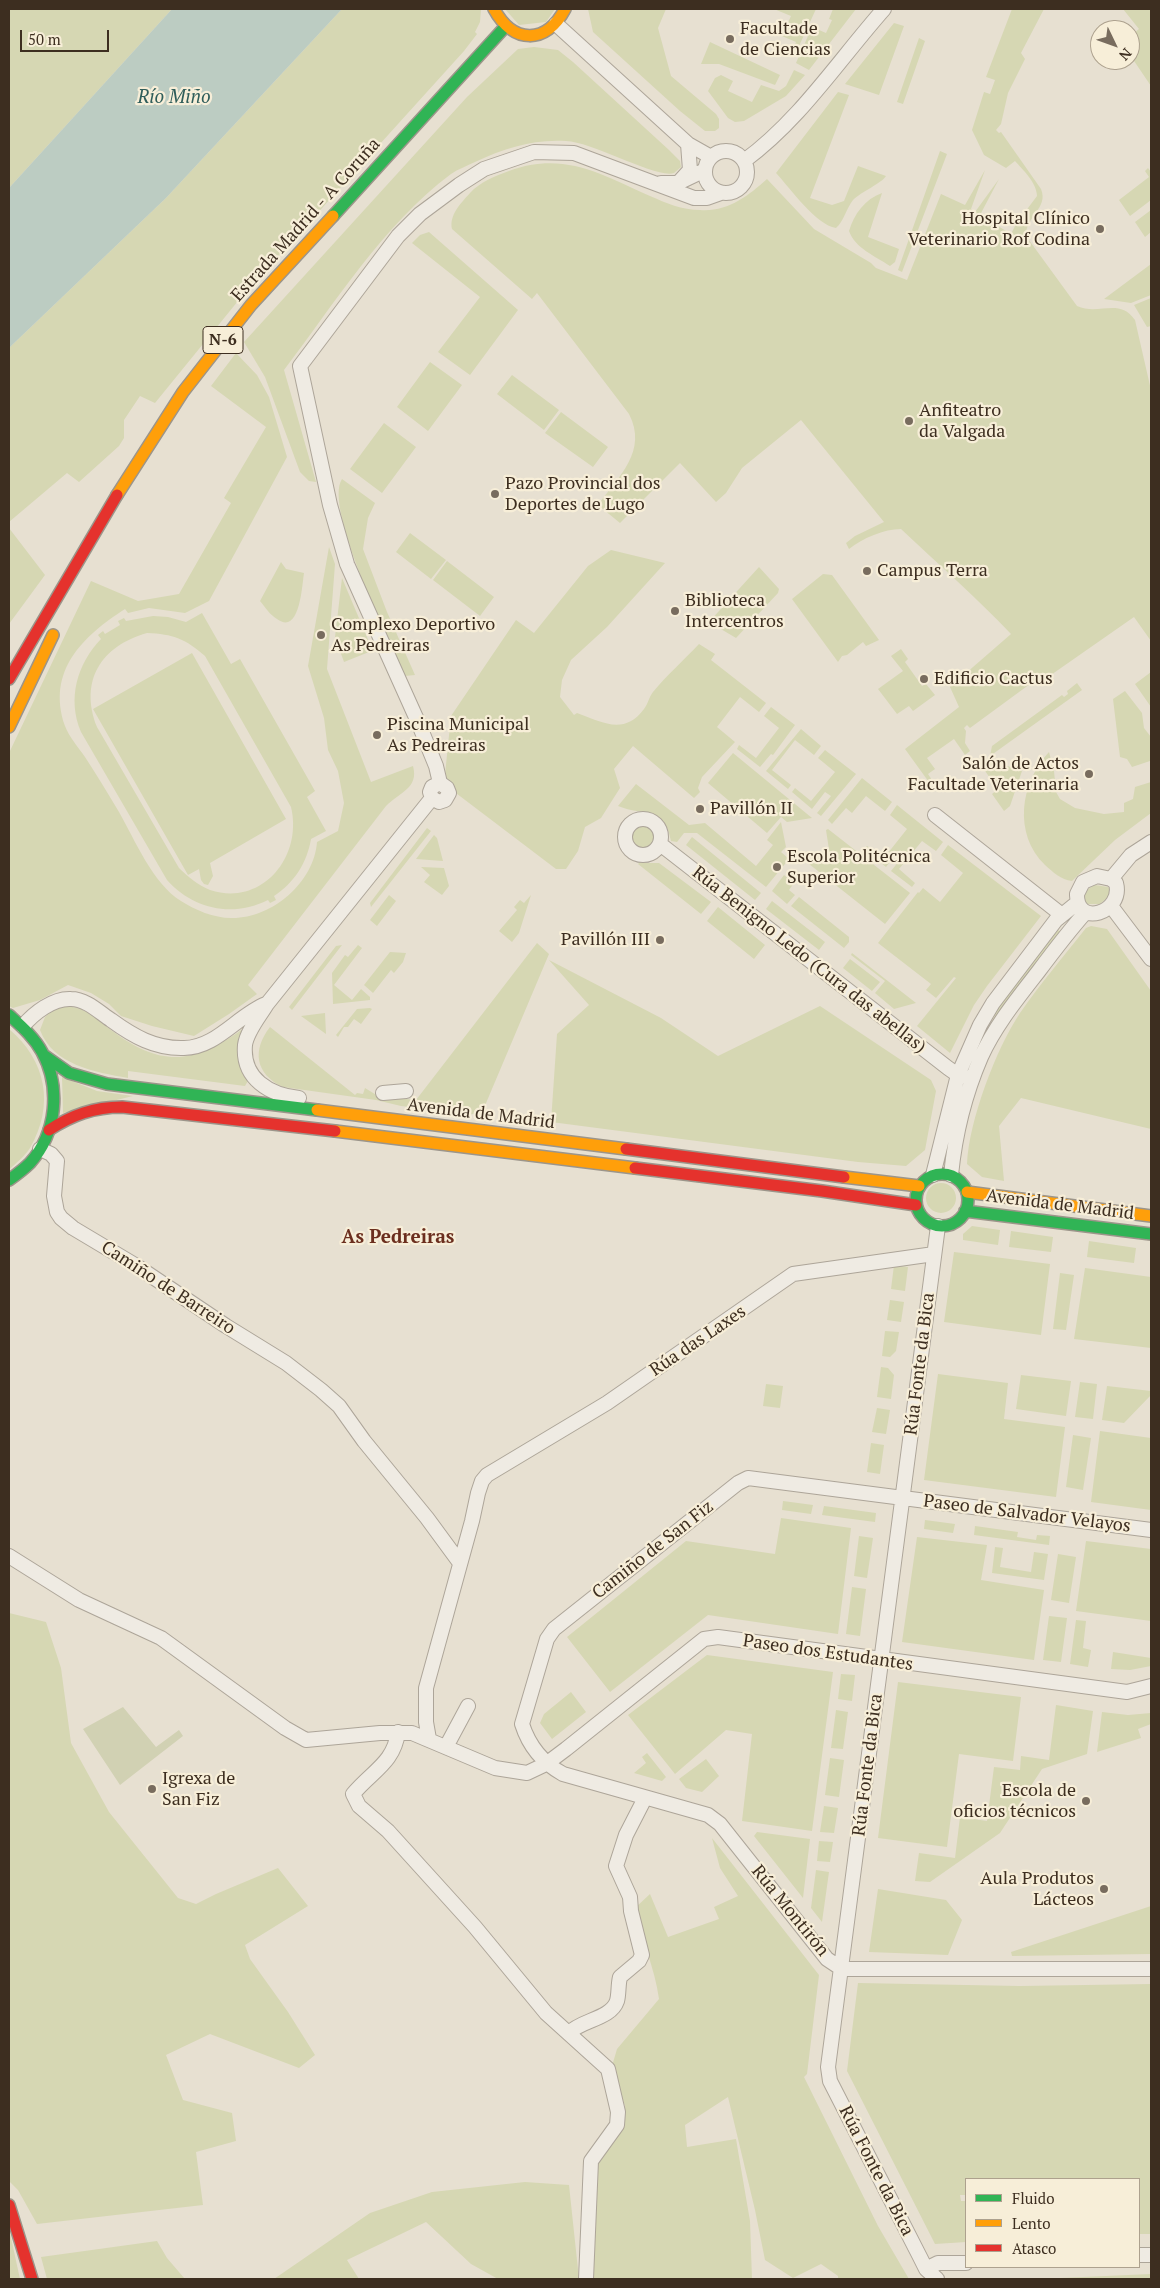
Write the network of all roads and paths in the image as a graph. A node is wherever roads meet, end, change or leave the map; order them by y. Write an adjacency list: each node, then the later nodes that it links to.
1 (494, 9): 5 (main road)
2 (565, 9): 4 (main road)
3 (884, 9): 8 (street)
4 (556, 24): 5 (main road); 6 (street)
5 (505, 27): 13 (main road, Estrada Madrid - A Coruña / N-6)
6 (688, 144): 7 (street); 11 (street)
7 (711, 158): 8 (street); 9 (street)
8 (744, 161): 12 (street)
9 (705, 170): 11 (street); 12 (street)
10 (652, 183): 11 (street); 12 (street); 28 (street)
11 (678, 183)
12 (721, 193)
13 (88, 545): 14 (main road); 15 (main road, Estrada Madrid - A Coruña / N-6)
14 (69, 600)
15 (49, 611): 17 (main road); 18 (main road, Estrada Madrid - A Coruña / N-6)
16 (56, 628): 19 (main road)
17 (14, 646)
18 (9, 679)
19 (9, 727)
20 (935, 815): 26 (street)
21 (1151, 842): 23 (street)
22 (660, 844): 32 (street, Rúa Benigno Ledo (Cura das abellas))
23 (1111, 879): 24 (street); 25 (street)
24 (1111, 906): 25 (street); 27 (street)
25 (1081, 908): 26 (street); 33 (street)
26 (1062, 915): 32 (street)
27 (1151, 959)
28 (267, 1004): 30 (street); 36 (street)
29 (9, 1015): 30 (main road)
30 (23, 1026): 31 (main road)
31 (45, 1056): 36 (main road, Avenida de Madrid); 37 (main road)
32 (958, 1075): 33 (street); 39 (street)
33 (972, 1079): 40 (street)
34 (406, 1091): 35 (street)
35 (383, 1093)
36 (402, 1122): 42 (main road, Avenida de Madrid)
37 (49, 1130): 38 (main road); 44 (main road, Avenida de Madrid)
38 (40, 1149): 41 (main road); 53 (street, Camiño de Barreiro)
39 (933, 1174): 40 (main road); 42 (main road)
40 (951, 1175): 43 (main road)
41 (9, 1180)
42 (919, 1186): 44 (main road)
43 (967, 1192): 45 (main road); 46 (main road, Avenida de Madrid)
44 (916, 1205): 47 (main road)
45 (965, 1211): 47 (main road); 48 (main road, Avenida de Madrid)
46 (1151, 1216)
47 (938, 1226): 49 (street, Rúa Fonte da Bica)
48 (1151, 1234)
49 (934, 1254): 50 (street, Rúa Fonte da Bica); 53 (street, Rúa das Laxes)
50 (902, 1499): 51 (street, Paseo de Salvador Velayos); 54 (street, Rúa Fonte da Bica); 60 (street, Camiño de San Fiz)
51 (1151, 1530)
52 (9, 1556): 57 (street, Paseo dos Estudantes)
53 (460, 1564): 58 (street)
54 (882, 1660): 55 (street, Paseo dos Estudantes); 60 (street, Paseo dos Estudantes); 62 (street, Rúa Fonte da Bica)
55 (1151, 1686)
56 (468, 1706): 59 (street)
57 (398, 1732): 58 (street, Paseo dos Estudantes); 64 (street)
58 (430, 1739): 59 (street, Paseo dos Estudantes)
59 (446, 1747): 60 (street, Paseo dos Estudantes)
60 (546, 1764): 61 (street, Rúa Montirón)
61 (645, 1798): 62 (street, Rúa Montirón); 64 (street)
62 (842, 1969): 63 (street, Rúa Montirón); 67 (street, Rúa Fonte da Bica)
63 (1151, 1969)
64 (569, 2033): 69 (street)
65 (9, 2205): 68 (main road)
66 (965, 2262): 67 (street)
67 (926, 2268): 70 (street, Rúa Fonte da Bica)
68 (32, 2279)
69 (586, 2279)
70 (937, 2279)

